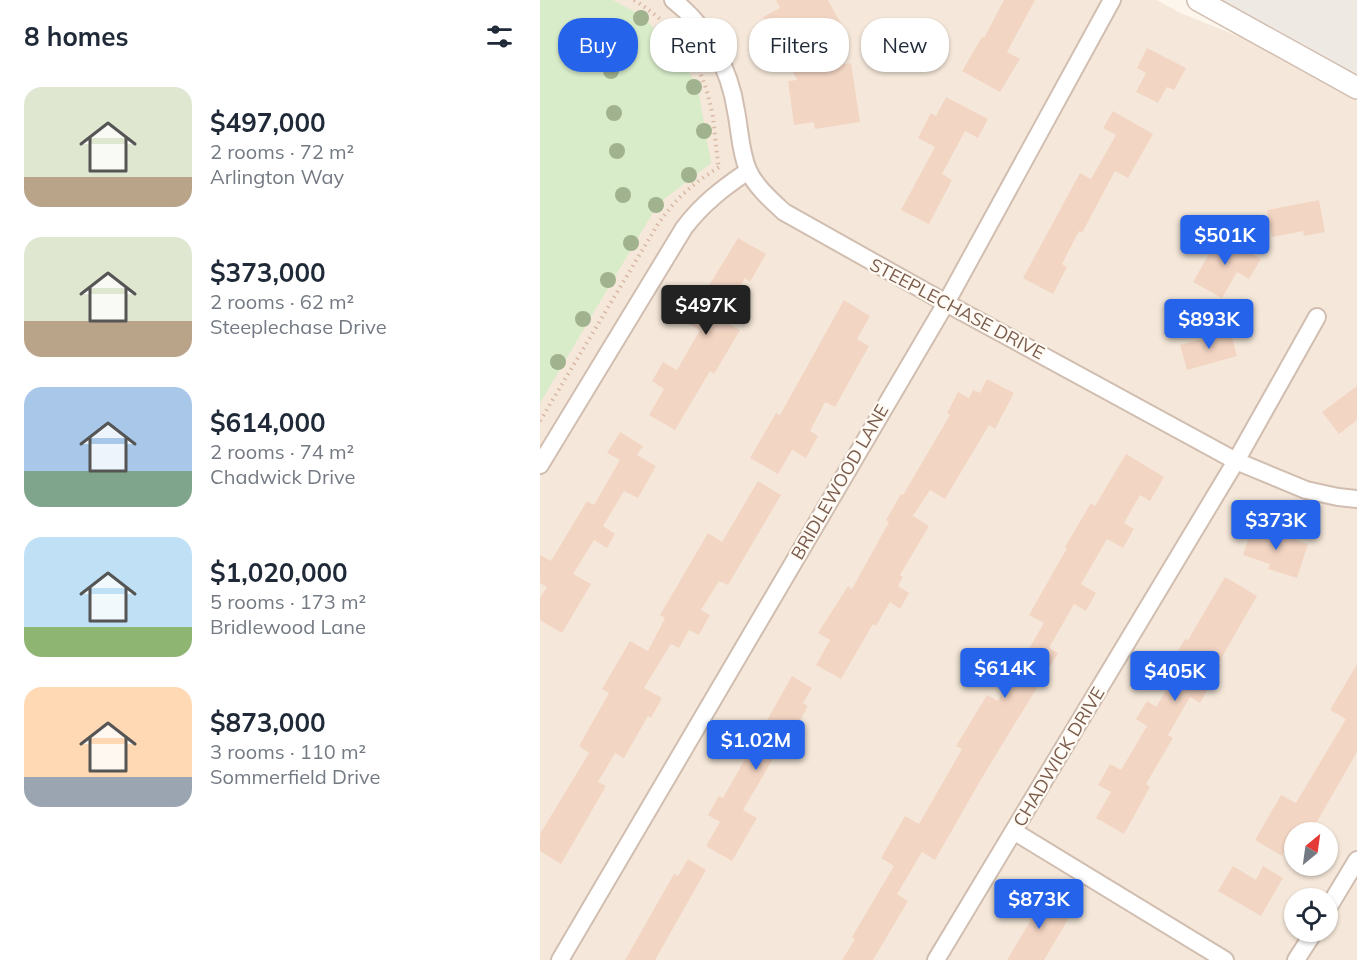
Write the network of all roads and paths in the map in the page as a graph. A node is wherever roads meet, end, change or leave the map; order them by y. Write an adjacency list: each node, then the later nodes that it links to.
1 (634, 0): 6 (path)
2 (673, 0): 7 (street, STEEPLECHASE DRIVE)
3 (1112, 0): 8 (street, BRIDLEWOOD LANE)
4 (1198, 0): 5 (street)
5 (1357, 88)
6 (719, 167): 7 (path); 10 (path)
7 (742, 175): 8 (street, STEEPLECHASE DRIVE); 13 (street)
8 (946, 303): 12 (street, STEEPLECHASE DRIVE); 19 (street, BRIDLEWOOD LANE)
9 (1317, 317): 12 (street, CHADWICK DRIVE)
10 (542, 414): 11 (path)
11 (540, 421)
12 (1236, 460): 14 (street, STEEPLECHASE DRIVE); 15 (street, CHADWICK DRIVE)
13 (540, 465)
14 (1357, 499)
15 (1014, 832): 20 (street, CHADWICK DRIVE); 21 (street)
16 (1357, 860): 17 (street)
17 (1338, 891)
18 (1308, 942): 22 (street)
19 (560, 960)
20 (936, 960)
21 (1225, 960)
22 (1296, 960)

